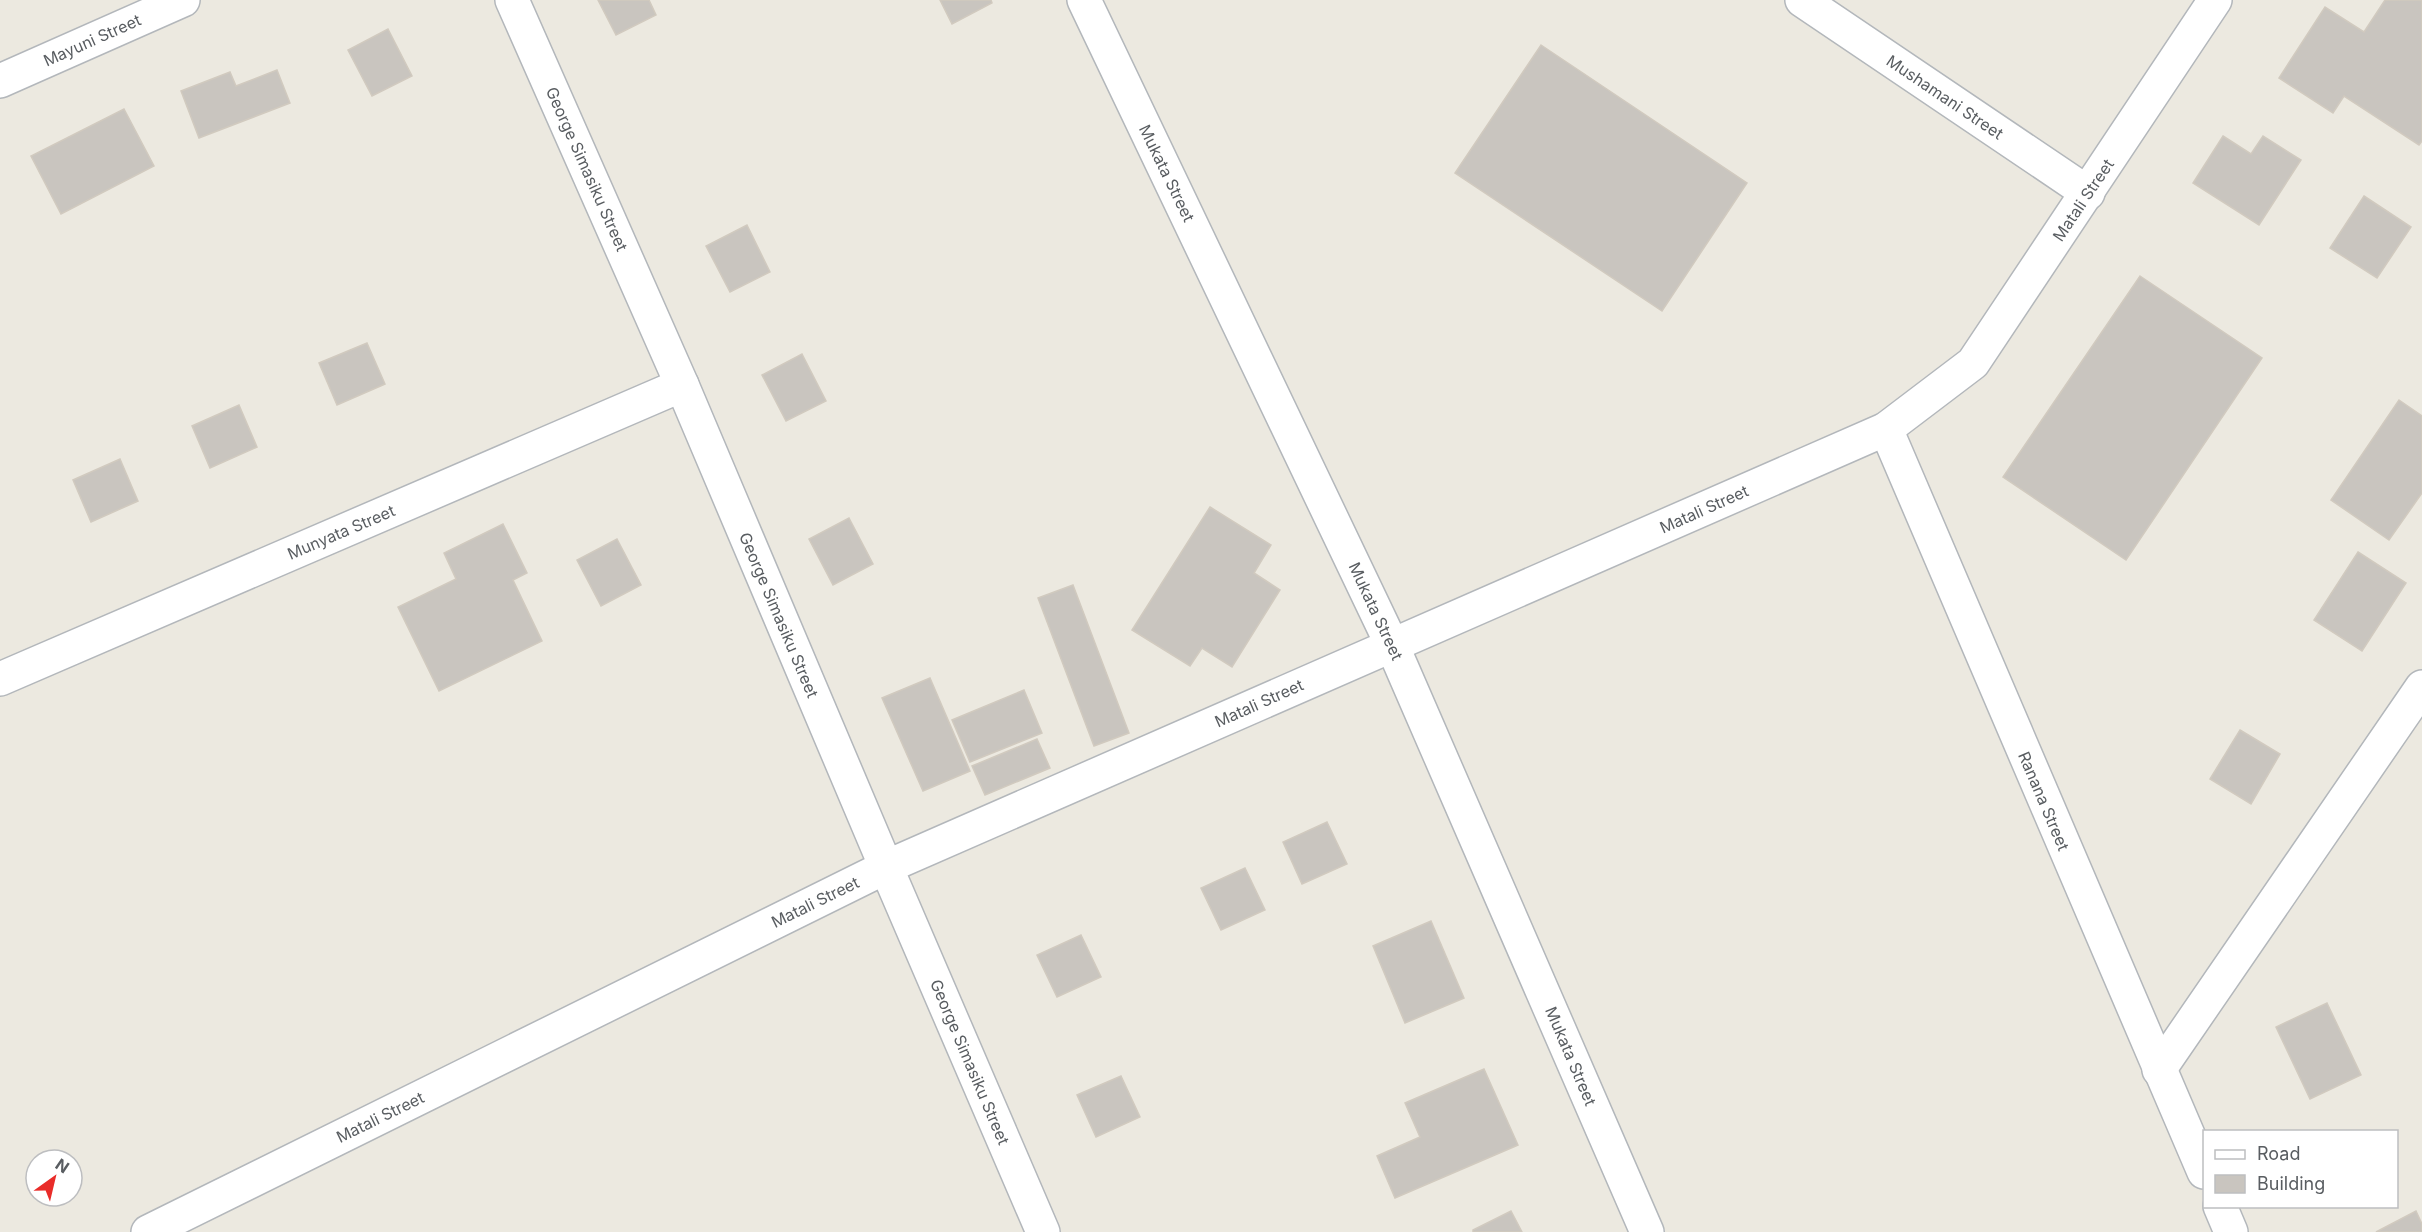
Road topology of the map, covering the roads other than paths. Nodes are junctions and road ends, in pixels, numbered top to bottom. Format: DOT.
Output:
graph roads {
  1 [pos="183,0"];
  2 [pos="512,0"];
  3 [pos="1084,0"];
  4 [pos="1802,0"];
  5 [pos="2215,0"];
  6 [pos="0,81"];
  7 [pos="2088,193"];
  8 [pos="682,385"];
  9 [pos="1886,429"];
  10 [pos="1392,645"];
  11 [pos="0,679"];
  12 [pos="2422,687"];
  13 [pos="886,867"];
  14 [pos="2159,1070"];
  15 [pos="2203,1168"];
  16 [pos="2221,1208"];
  17 [pos="148,1232"];
  18 [pos="1043,1232"];
  19 [pos="1647,1232"];
  20 [pos="2231,1232"];
  1 -- 6 [label="street, Mayuni Street"];
  2 -- 8 [label="street, George Simasiku Street"];
  3 -- 10 [label="street, Mukata Street"];
  4 -- 7 [label="street, Mushamani Street"];
  5 -- 7 [label="street, Matali Street"];
  7 -- 9 [label="street, Matali Street"];
  8 -- 11 [label="street, Munyata Street"];
  8 -- 13 [label="street, George Simasiku Street"];
  9 -- 10 [label="street, Matali Street"];
  9 -- 14 [label="street, Ranana Street"];
  10 -- 13 [label="street, Matali Street"];
  10 -- 19 [label="street, Mukata Street"];
  12 -- 14 [label="street"];
  13 -- 17 [label="street, Matali Street"];
  13 -- 18 [label="street, George Simasiku Street"];
  14 -- 15 [label="street, Ranana Street"];
  16 -- 20 [label="street"];
}
